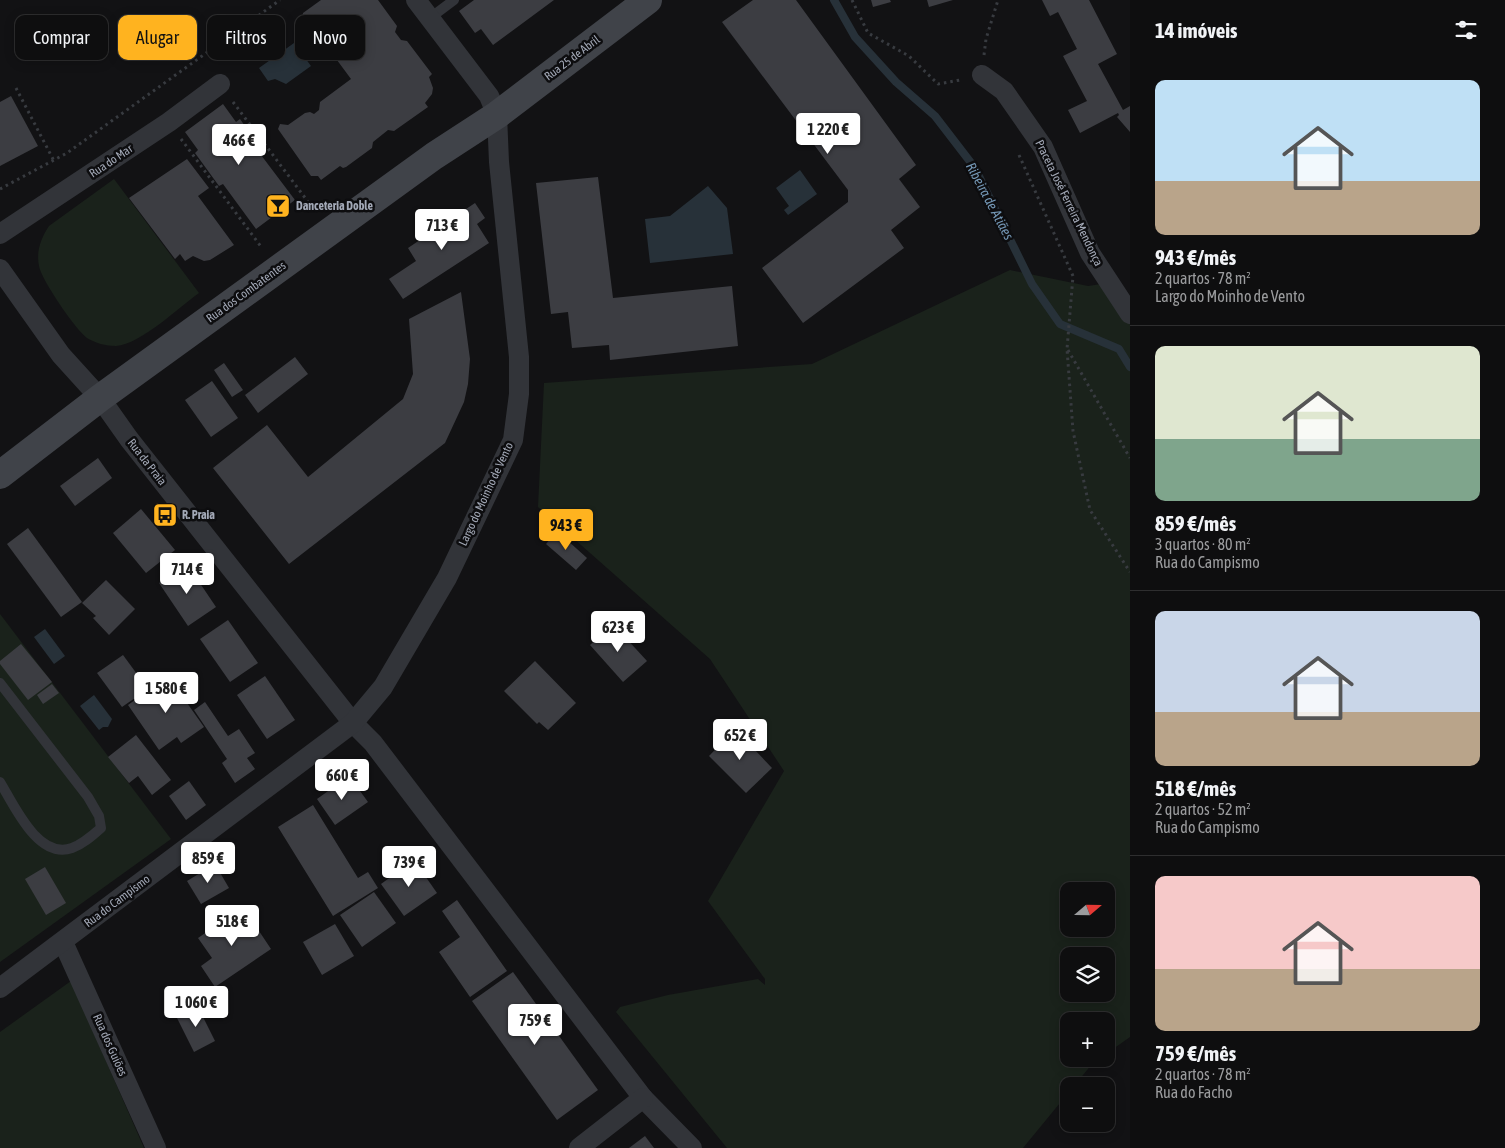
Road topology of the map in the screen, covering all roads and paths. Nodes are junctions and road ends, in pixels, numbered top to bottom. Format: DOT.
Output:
graph roads {
  1 [pos="280,0"];
  2 [pos="416,0"];
  3 [pos="454,0"];
  4 [pos="648,0"];
  5 [pos="852,0"];
  6 [pos="998,0"];
  7 [pos="430,18"];
  8 [pos="986,39"];
  9 [pos="982,76"];
  10 [pos="220,84"];
  11 [pos="16,88"];
  12 [pos="497,115"];
  13 [pos="169,122"];
  14 [pos="1015,146"];
  15 [pos="54,161"];
  16 [pos="0,189"];
  17 [pos="315,212"];
  18 [pos="0,234"];
  19 [pos="263,249"];
  20 [pos="0,269"];
  21 [pos="1130,314"];
  22 [pos="1067,349"];
  23 [pos="100,398"];
  24 [pos="1130,458"];
  25 [pos="0,475"];
  26 [pos="1130,572"];
  27 [pos="0,683"];
  28 [pos="353,723"];
  29 [pos="0,782"];
  30 [pos="63,942"];
  31 [pos="0,988"];
  32 [pos="643,1098"];
  33 [pos="156,1148"];
  34 [pos="579,1148"];
  35 [pos="692,1148"];
  1 -- 15 [label="path"];
  2 -- 7 [label="street"];
  3 -- 7 [label="lane"];
  4 -- 12 [label="main road, Rua 25 de Abril"];
  5 -- 9 [label="path"];
  6 -- 8 [label="path"];
  7 -- 12 [label="street"];
  9 -- 21 [label="street, Praceta José Ferreira Mendonça"];
  10 -- 13 [label="street, Rua do Mar"];
  10 -- 17 [label="path"];
  11 -- 15 [label="path"];
  12 -- 23 [label="main road, Rua dos Combatentes"];
  12 -- 28 [label="street, Largo do Moinho de Vento"];
  13 -- 18 [label="street, Rua do Mar"];
  13 -- 19 [label="path"];
  14 -- 22 [label="path"];
  15 -- 16 [label="path"];
  20 -- 23 [label="street, Rua da Praia"];
  22 -- 24 [label="path"];
  22 -- 26 [label="path"];
  23 -- 25 [label="main road, Rua dos Combatentes"];
  23 -- 28 [label="street, Rua da Praia"];
  27 -- 29 [label="lane"];
  28 -- 30 [label="street, Rua do Campismo"];
  28 -- 32 [label="street, Rua da Praia"];
  30 -- 31 [label="street, Rua do Campismo"];
  30 -- 33 [label="street, Rua dos Guiões"];
  32 -- 34 [label="street"];
  32 -- 35 [label="street, Rua da Praia"];
}
